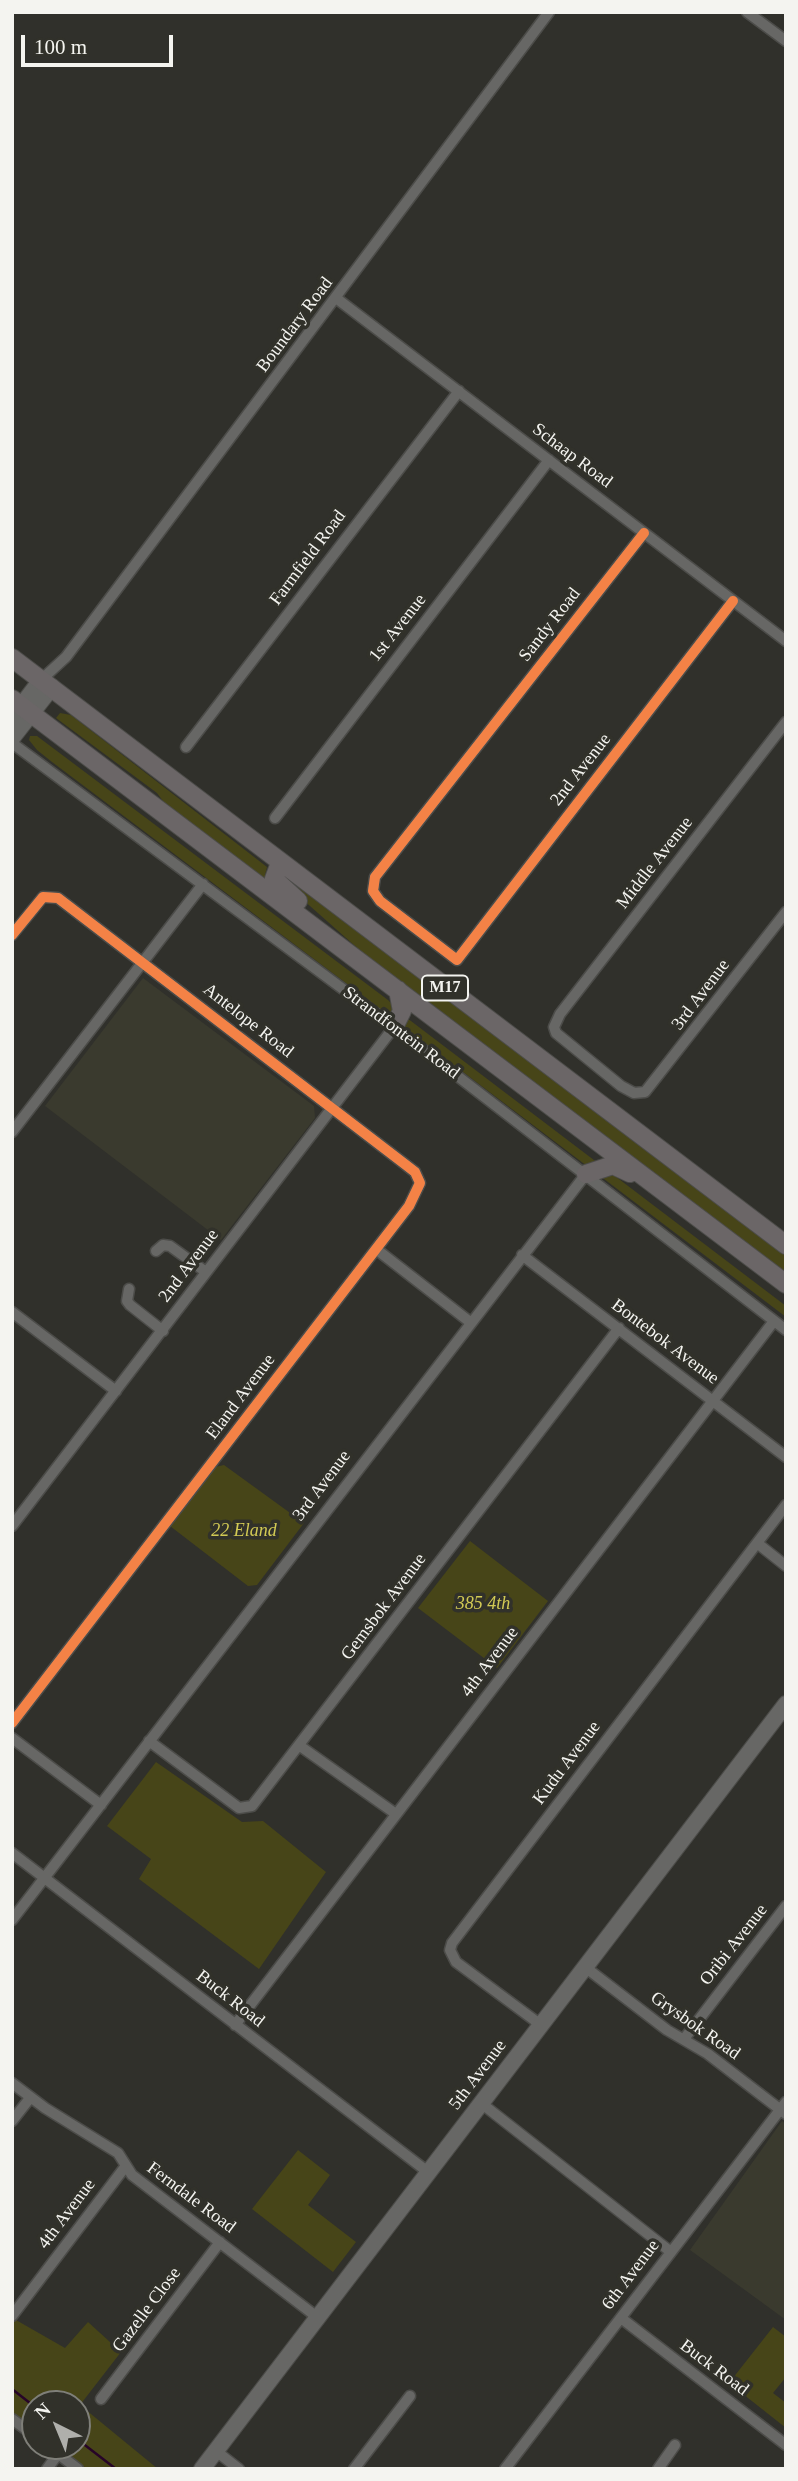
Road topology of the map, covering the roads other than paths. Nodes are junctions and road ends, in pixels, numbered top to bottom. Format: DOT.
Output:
graph roads {
  1 [pos="549,12"];
  2 [pos="747,12"];
  3 [pos="786,41"];
  4 [pos="336,298"];
  5 [pos="458,391"];
  6 [pos="549,460"];
  7 [pos="644,533"];
  8 [pos="733,601"];
  9 [pos="786,642"];
  10 [pos="12,658"];
  11 [pos="46,684"];
  12 [pos="19,709"];
  13 [pos="786,722"];
  14 [pos="12,741"];
  15 [pos="186,747"];
  16 [pos="275,818"];
  17 [pos="280,863"];
  18 [pos="203,884"];
  19 [pos="786,912"];
  20 [pos="12,935"];
  21 [pos="457,960"];
  22 [pos="142,961"];
  23 [pos="383,979"];
  24 [pos="398,990"];
  25 [pos="394,1027"];
  26 [pos="639,1094"];
  27 [pos="332,1107"];
  28 [pos="12,1132"];
  29 [pos="586,1174"];
  30 [pos="649,1181"];
  31 [pos="786,1245"];
  32 [pos="376,1250"];
  33 [pos="156,1251"];
  34 [pos="522,1255"];
  35 [pos="206,1272"];
  36 [pos="786,1284"];
  37 [pos="129,1289"];
  38 [pos="16,1315"];
  39 [pos="774,1321"];
  40 [pos="470,1322"];
  41 [pos="12,1328"];
  42 [pos="619,1328"];
  43 [pos="786,1330"];
  44 [pos="163,1331"];
  45 [pos="116,1391"];
  46 [pos="713,1400"];
  47 [pos="786,1457"];
  48 [pos="786,1505"];
  49 [pos="12,1527"];
  50 [pos="757,1543"];
  51 [pos="786,1566"];
  52 [pos="786,1704"];
  53 [pos="12,1723"];
  54 [pos="12,1738"];
  55 [pos="149,1741"];
  56 [pos="300,1746"];
  57 [pos="101,1805"];
  58 [pos="396,1814"];
  59 [pos="12,1853"];
  60 [pos="45,1878"];
  61 [pos="786,1906"];
  62 [pos="12,1920"];
  63 [pos="585,1967"];
  64 [pos="235,2025"];
  65 [pos="541,2025"];
  66 [pos="684,2039"];
  67 [pos="12,2083"];
  68 [pos="30,2098"];
  69 [pos="481,2103"];
  70 [pos="784,2108"];
  71 [pos="12,2121"];
  72 [pos="125,2167"];
  73 [pos="428,2172"];
  74 [pos="220,2242"];
  75 [pos="671,2252"];
  76 [pos="12,2316"];
  77 [pos="317,2318"];
  78 [pos="621,2318"];
  79 [pos="410,2396"];
  80 [pos="101,2399"];
  81 [pos="675,2445"];
  82 [pos="786,2445"];
  83 [pos="215,2451"];
  84 [pos="202,2469"];
  85 [pos="239,2469"];
  86 [pos="354,2469"];
  87 [pos="505,2469"];
  88 [pos="658,2469"];
  1 -- 4 [label="street, Boundary Road"];
  2 -- 3 [label="street"];
  4 -- 5 [label="street, Schaap Road"];
  4 -- 11 [label="street, Boundary Road"];
  5 -- 6 [label="street, Schaap Road"];
  5 -- 15 [label="street, Farmfield Road"];
  6 -- 7 [label="street, Schaap Road"];
  6 -- 16 [label="street, 1st Avenue"];
  7 -- 8 [label="street, Schaap Road"];
  7 -- 21 [label="street, Sandy Road"];
  8 -- 9 [label="street, Schaap Road"];
  8 -- 21 [label="street, 2nd Avenue"];
  10 -- 11 [label="main road, M17"];
  11 -- 12 [label="main road"];
  11 -- 17 [label="main road, M17"];
  12 -- 14 [label="main road"];
  12 -- 23 [label="main road, Strandfontein Road / M17"];
  13 -- 26 [label="street, Middle Avenue"];
  14 -- 18 [label="street, Strandfontein Road"];
  17 -- 23 [label="main road"];
  17 -- 31 [label="main road, M17"];
  18 -- 22 [label="street"];
  18 -- 25 [label="street, Strandfontein Road"];
  19 -- 26 [label="street, 3rd Avenue"];
  20 -- 22 [label="street, Antelope Road"];
  22 -- 27 [label="street, Antelope Road"];
  22 -- 28 [label="street"];
  23 -- 24 [label="main road, Strandfontein Road / M17"];
  24 -- 25 [label="main road"];
  24 -- 30 [label="main road, Strandfontein Road / M17"];
  25 -- 27 [label="street, 2nd Avenue"];
  25 -- 29 [label="street, Strandfontein Road"];
  27 -- 32 [label="street, Eland Avenue"];
  27 -- 35 [label="street, 2nd Avenue"];
  29 -- 30 [label="main road"];
  29 -- 34 [label="street, 3rd Avenue"];
  29 -- 39 [label="street, Strandfontein Road"];
  30 -- 36 [label="main road, Strandfontein Road / M17"];
  32 -- 40 [label="street"];
  32 -- 53 [label="street, Eland Avenue"];
  33 -- 35 [label="street"];
  34 -- 40 [label="street, 3rd Avenue"];
  34 -- 42 [label="street, Bontebok Avenue"];
  35 -- 44 [label="street, 2nd Avenue"];
  37 -- 44 [label="street"];
  38 -- 41 [label="street"];
  38 -- 45 [label="street"];
  39 -- 43 [label="street, Strandfontein Road"];
  39 -- 46 [label="street, 4th Avenue"];
  40 -- 55 [label="street, 3rd Avenue"];
  42 -- 46 [label="street, Bontebok Avenue"];
  42 -- 56 [label="street, Gemsbok Avenue"];
  44 -- 45 [label="street, 2nd Avenue"];
  45 -- 49 [label="street, 2nd Avenue"];
  46 -- 47 [label="street, Bontebok Avenue"];
  46 -- 58 [label="street, 4th Avenue"];
  48 -- 50 [label="street, Kudu Avenue"];
  50 -- 51 [label="street"];
  50 -- 65 [label="street, Kudu Avenue"];
  52 -- 63 [label="main road, 5th Avenue"];
  54 -- 57 [label="street"];
  55 -- 56 [label="street, Gemsbok Avenue"];
  55 -- 57 [label="street, 3rd Avenue"];
  56 -- 58 [label="street"];
  57 -- 60 [label="street, 3rd Avenue"];
  58 -- 64 [label="street, 4th Avenue"];
  59 -- 60 [label="street, Buck Road"];
  60 -- 62 [label="street, 3rd Avenue"];
  60 -- 64 [label="street, Buck Road"];
  61 -- 66 [label="street, Oribi Avenue"];
  63 -- 65 [label="main road, 5th Avenue"];
  63 -- 66 [label="street, Grysbok Road"];
  64 -- 73 [label="street, Buck Road"];
  65 -- 69 [label="main road, 5th Avenue"];
  66 -- 70 [label="street, Grysbok Road"];
  67 -- 68 [label="street, Ferndale Road"];
  68 -- 71 [label="street"];
  68 -- 72 [label="street, Ferndale Road"];
  69 -- 73 [label="main road, 5th Avenue"];
  69 -- 75 [label="street"];
  70 -- 75 [label="street, 6th Avenue"];
  72 -- 74 [label="street, Ferndale Road"];
  72 -- 76 [label="street, 4th Avenue"];
  73 -- 77 [label="main road, 5th Avenue"];
  74 -- 77 [label="street, Ferndale Road"];
  74 -- 80 [label="street, Gazelle Close"];
  75 -- 78 [label="street, 6th Avenue"];
  77 -- 83 [label="main road, 5th Avenue"];
  78 -- 82 [label="street, Buck Road"];
  78 -- 87 [label="street, 6th Avenue"];
  79 -- 86 [label="street"];
  81 -- 88 [label="street"];
  83 -- 84 [label="main road, 5th Avenue"];
  83 -- 85 [label="street"];
}
